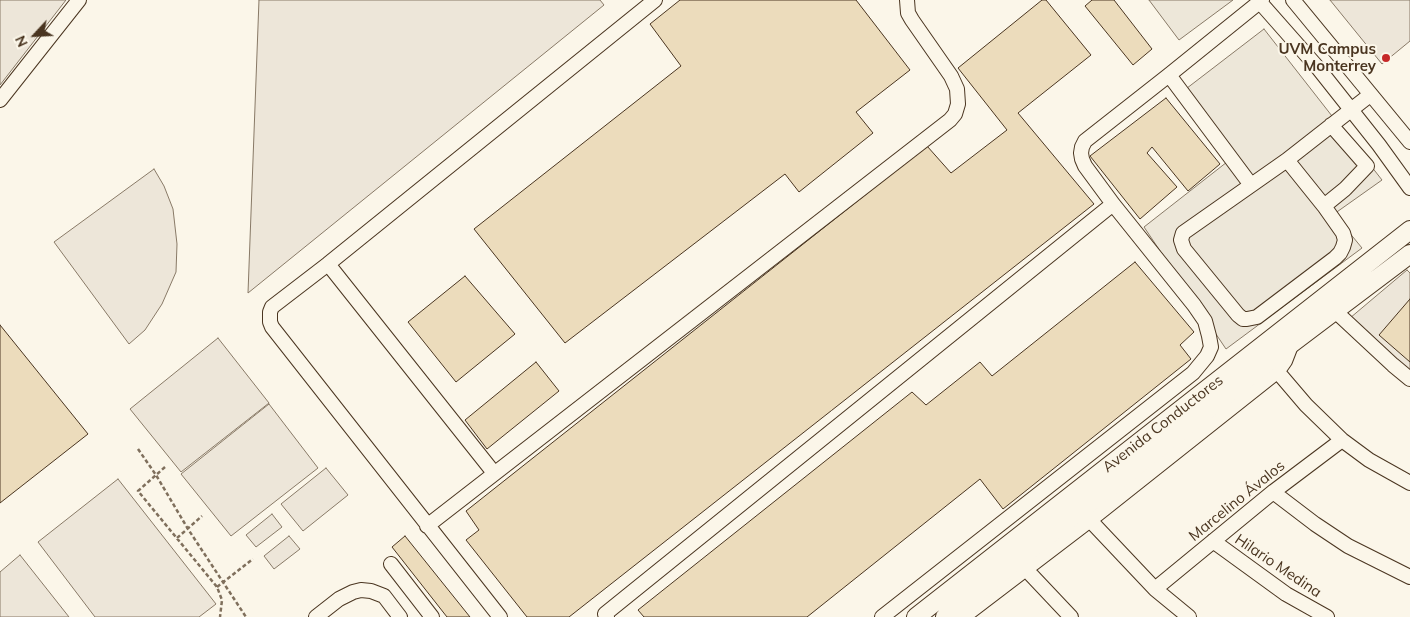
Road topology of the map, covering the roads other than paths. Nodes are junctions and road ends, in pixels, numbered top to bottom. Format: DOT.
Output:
graph roads {
  1 [pos="79,0"];
  2 [pos="655,0"];
  3 [pos="906,0"];
  4 [pos="1293,0"];
  5 [pos="1260,1"];
  6 [pos="1169,75"];
  7 [pos="1370,94"];
  8 [pos="0,100"];
  9 [pos="1351,110"];
  10 [pos="1331,125"];
  11 [pos="1410,142"];
  12 [pos="1287,160"];
  13 [pos="1409,182"];
  14 [pos="1251,184"];
  15 [pos="1113,204"];
  16 [pos="1324,206"];
  17 [pos="1410,230"];
  18 [pos="1410,254"];
  19 [pos="328,264"];
  20 [pos="1335,311"];
  21 [pos="1274,367"];
  22 [pos="1410,378"];
  23 [pos="1342,440"];
  24 [pos="494,473"];
  25 [pos="1410,482"];
  26 [pos="1273,492"];
  27 [pos="1085,516"];
  28 [pos="427,526"];
  29 [pos="1213,541"];
  30 [pos="391,564"];
  31 [pos="1022,565"];
  32 [pos="1410,577"];
  33 [pos="1155,589"];
  34 [pos="604,616"];
  35 [pos="953,616"];
  36 [pos="316,617"];
  37 [pos="400,617"];
  38 [pos="432,617"];
  39 [pos="500,617"];
  40 [pos="882,617"];
  41 [pos="916,617"];
  42 [pos="1071,617"];
  43 [pos="1189,617"];
  44 [pos="1327,617"];
  1 -- 8 [label="street"];
  2 -- 19 [label="street"];
  3 -- 24 [label="street"];
  4 -- 7 [label="street"];
  5 -- 6 [label="street"];
  5 -- 9 [label="street"];
  6 -- 14 [label="street"];
  6 -- 15 [label="street"];
  7 -- 9 [label="street"];
  7 -- 11 [label="street"];
  9 -- 10 [label="street"];
  9 -- 13 [label="street"];
  10 -- 12 [label="street"];
  10 -- 16 [label="street"];
  12 -- 14 [label="street"];
  12 -- 16 [label="street"];
  14 -- 16 [label="street"];
  15 -- 34 [label="street"];
  15 -- 40 [label="street"];
  17 -- 41 [label="main road, Avenida Conductores"];
  18 -- 20 [label="main road, Avenida Conductores"];
  19 -- 24 [label="street"];
  19 -- 28 [label="street"];
  20 -- 21 [label="main road, Avenida Conductores"];
  20 -- 22 [label="street"];
  21 -- 23 [label="street"];
  21 -- 27 [label="main road, Avenida Conductores"];
  23 -- 25 [label="street"];
  23 -- 26 [label="street, Marcelino Ávalos"];
  24 -- 28 [label="street"];
  26 -- 29 [label="street, Marcelino Ávalos"];
  26 -- 32 [label="street"];
  27 -- 31 [label="main road, Avenida Conductores"];
  27 -- 33 [label="street"];
  28 -- 39 [label="street"];
  29 -- 33 [label="street, Marcelino Ávalos"];
  29 -- 44 [label="street, Hilario Medina"];
  30 -- 38 [label="street"];
  31 -- 35 [label="main road, Avenida Conductores"];
  31 -- 42 [label="street"];
  33 -- 43 [label="street"];
  36 -- 37 [label="street"];
}
